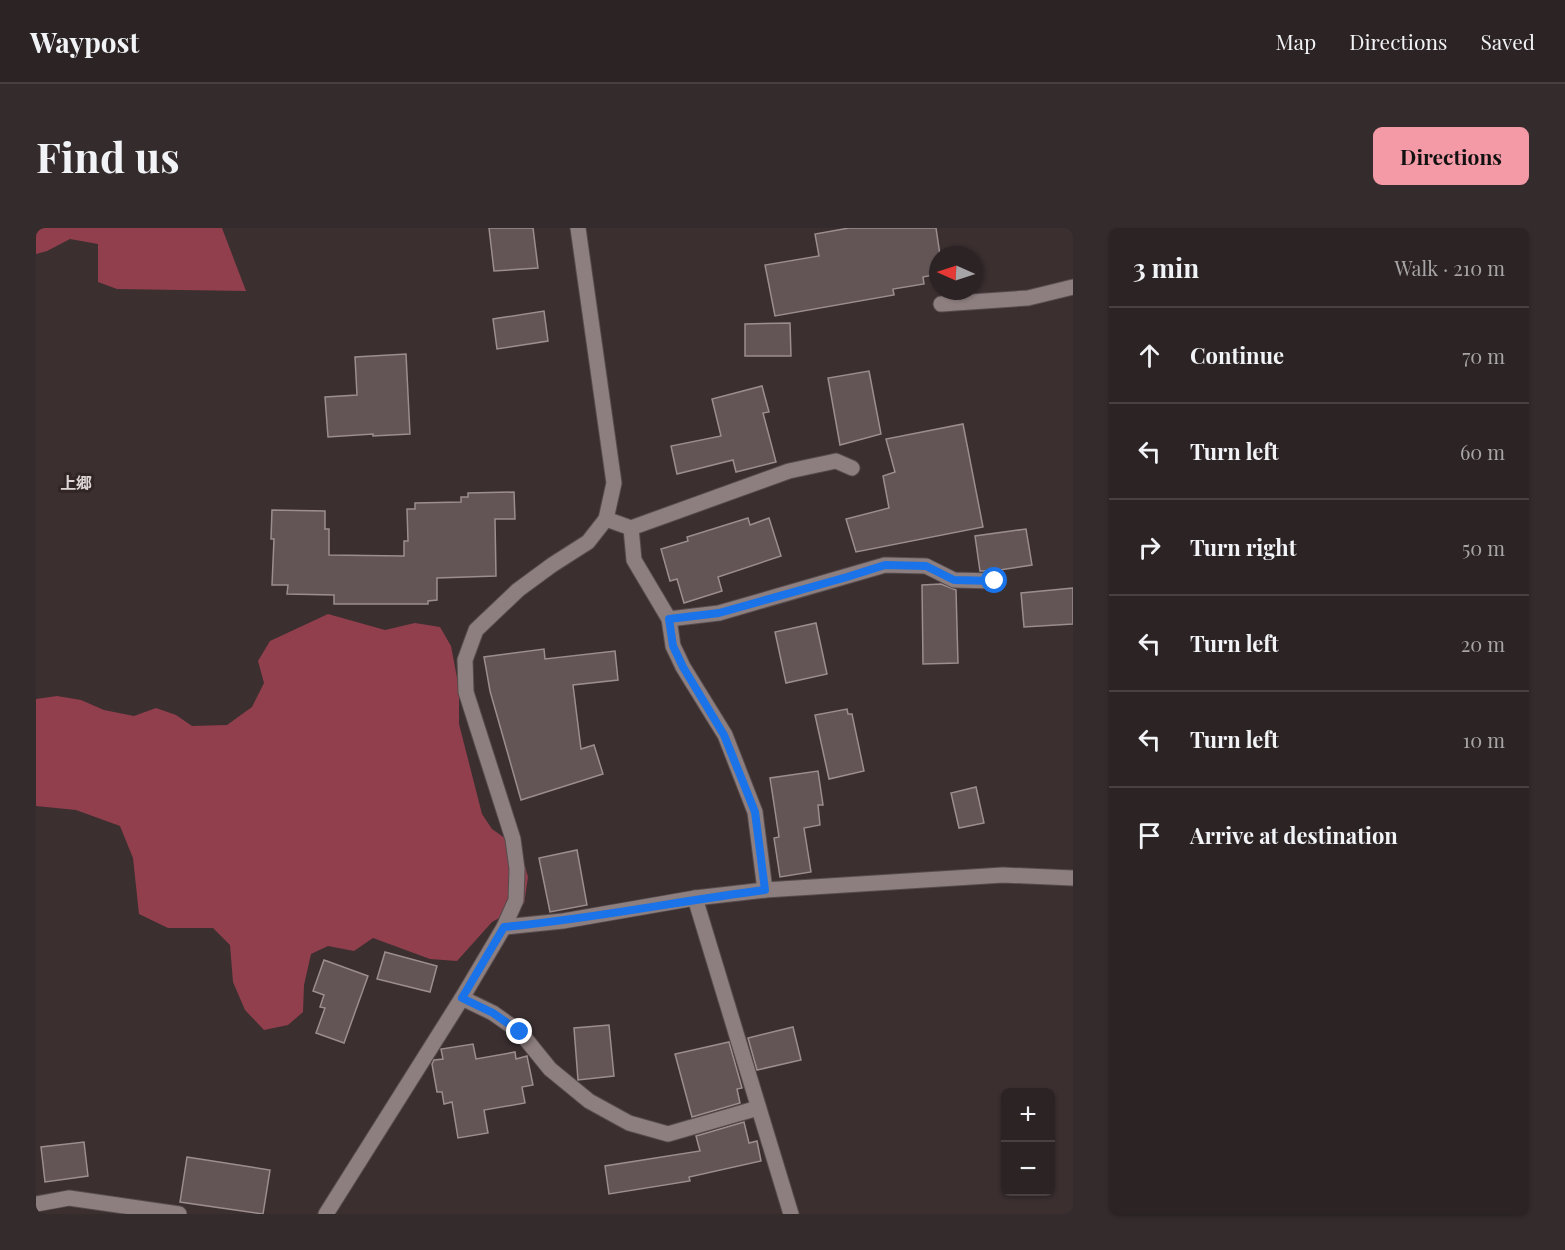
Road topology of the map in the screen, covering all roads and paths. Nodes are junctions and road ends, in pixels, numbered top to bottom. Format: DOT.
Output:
graph roads {
  1 [pos="578,228"];
  2 [pos="1073,287"];
  3 [pos="940,304"];
  4 [pos="852,468"];
  5 [pos="606,519"];
  6 [pos="631,528"];
  7 [pos="995,581"];
  8 [pos="669,619"];
  9 [pos="1073,878"];
  10 [pos="765,890"];
  11 [pos="695,898"];
  12 [pos="504,927"];
  13 [pos="462,998"];
  14 [pos="758,1108"];
  15 [pos="36,1204"];
  16 [pos="179,1214"];
  17 [pos="326,1214"];
  18 [pos="791,1214"];
  1 -- 5 [label="street"];
  2 -- 3 [label="street"];
  4 -- 6 [label="street"];
  5 -- 6 [label="street"];
  5 -- 12 [label="street"];
  6 -- 8 [label="street"];
  7 -- 8 [label="street"];
  8 -- 10 [label="street"];
  9 -- 10 [label="street"];
  10 -- 11 [label="street"];
  11 -- 12 [label="street"];
  11 -- 14 [label="street"];
  12 -- 13 [label="street"];
  13 -- 14 [label="street"];
  13 -- 17 [label="street"];
  14 -- 18 [label="street"];
  15 -- 16 [label="street"];
}
